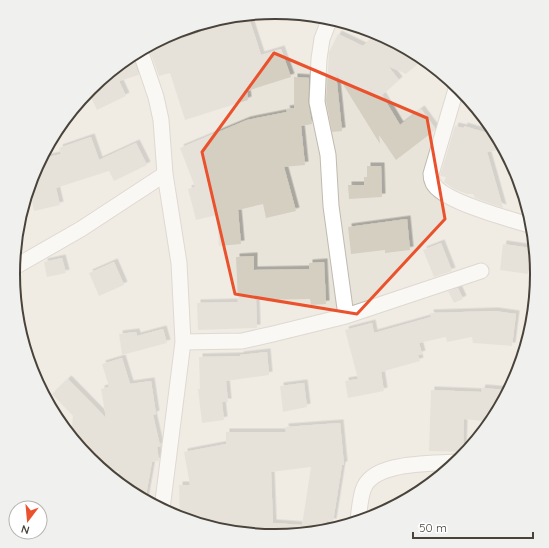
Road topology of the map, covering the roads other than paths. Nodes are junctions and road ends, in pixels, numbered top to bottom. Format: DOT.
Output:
graph roads {
  1 [pos="327,25"];
  2 [pos="142,56"];
  3 [pos="455,94"];
  4 [pos="165,174"];
  5 [pos="525,224"];
  6 [pos="20,264"];
  7 [pos="481,271"];
  8 [pos="346,316"];
  9 [pos="183,342"];
  10 [pos="446,463"];
  11 [pos="163,503"];
  12 [pos="359,514"];
  1 -- 8 [label="street"];
  2 -- 4 [label="street"];
  3 -- 5 [label="street"];
  4 -- 6 [label="street"];
  4 -- 9 [label="street"];
  7 -- 8 [label="street"];
  8 -- 9 [label="street"];
  9 -- 11 [label="street"];
  10 -- 12 [label="street"];
}
